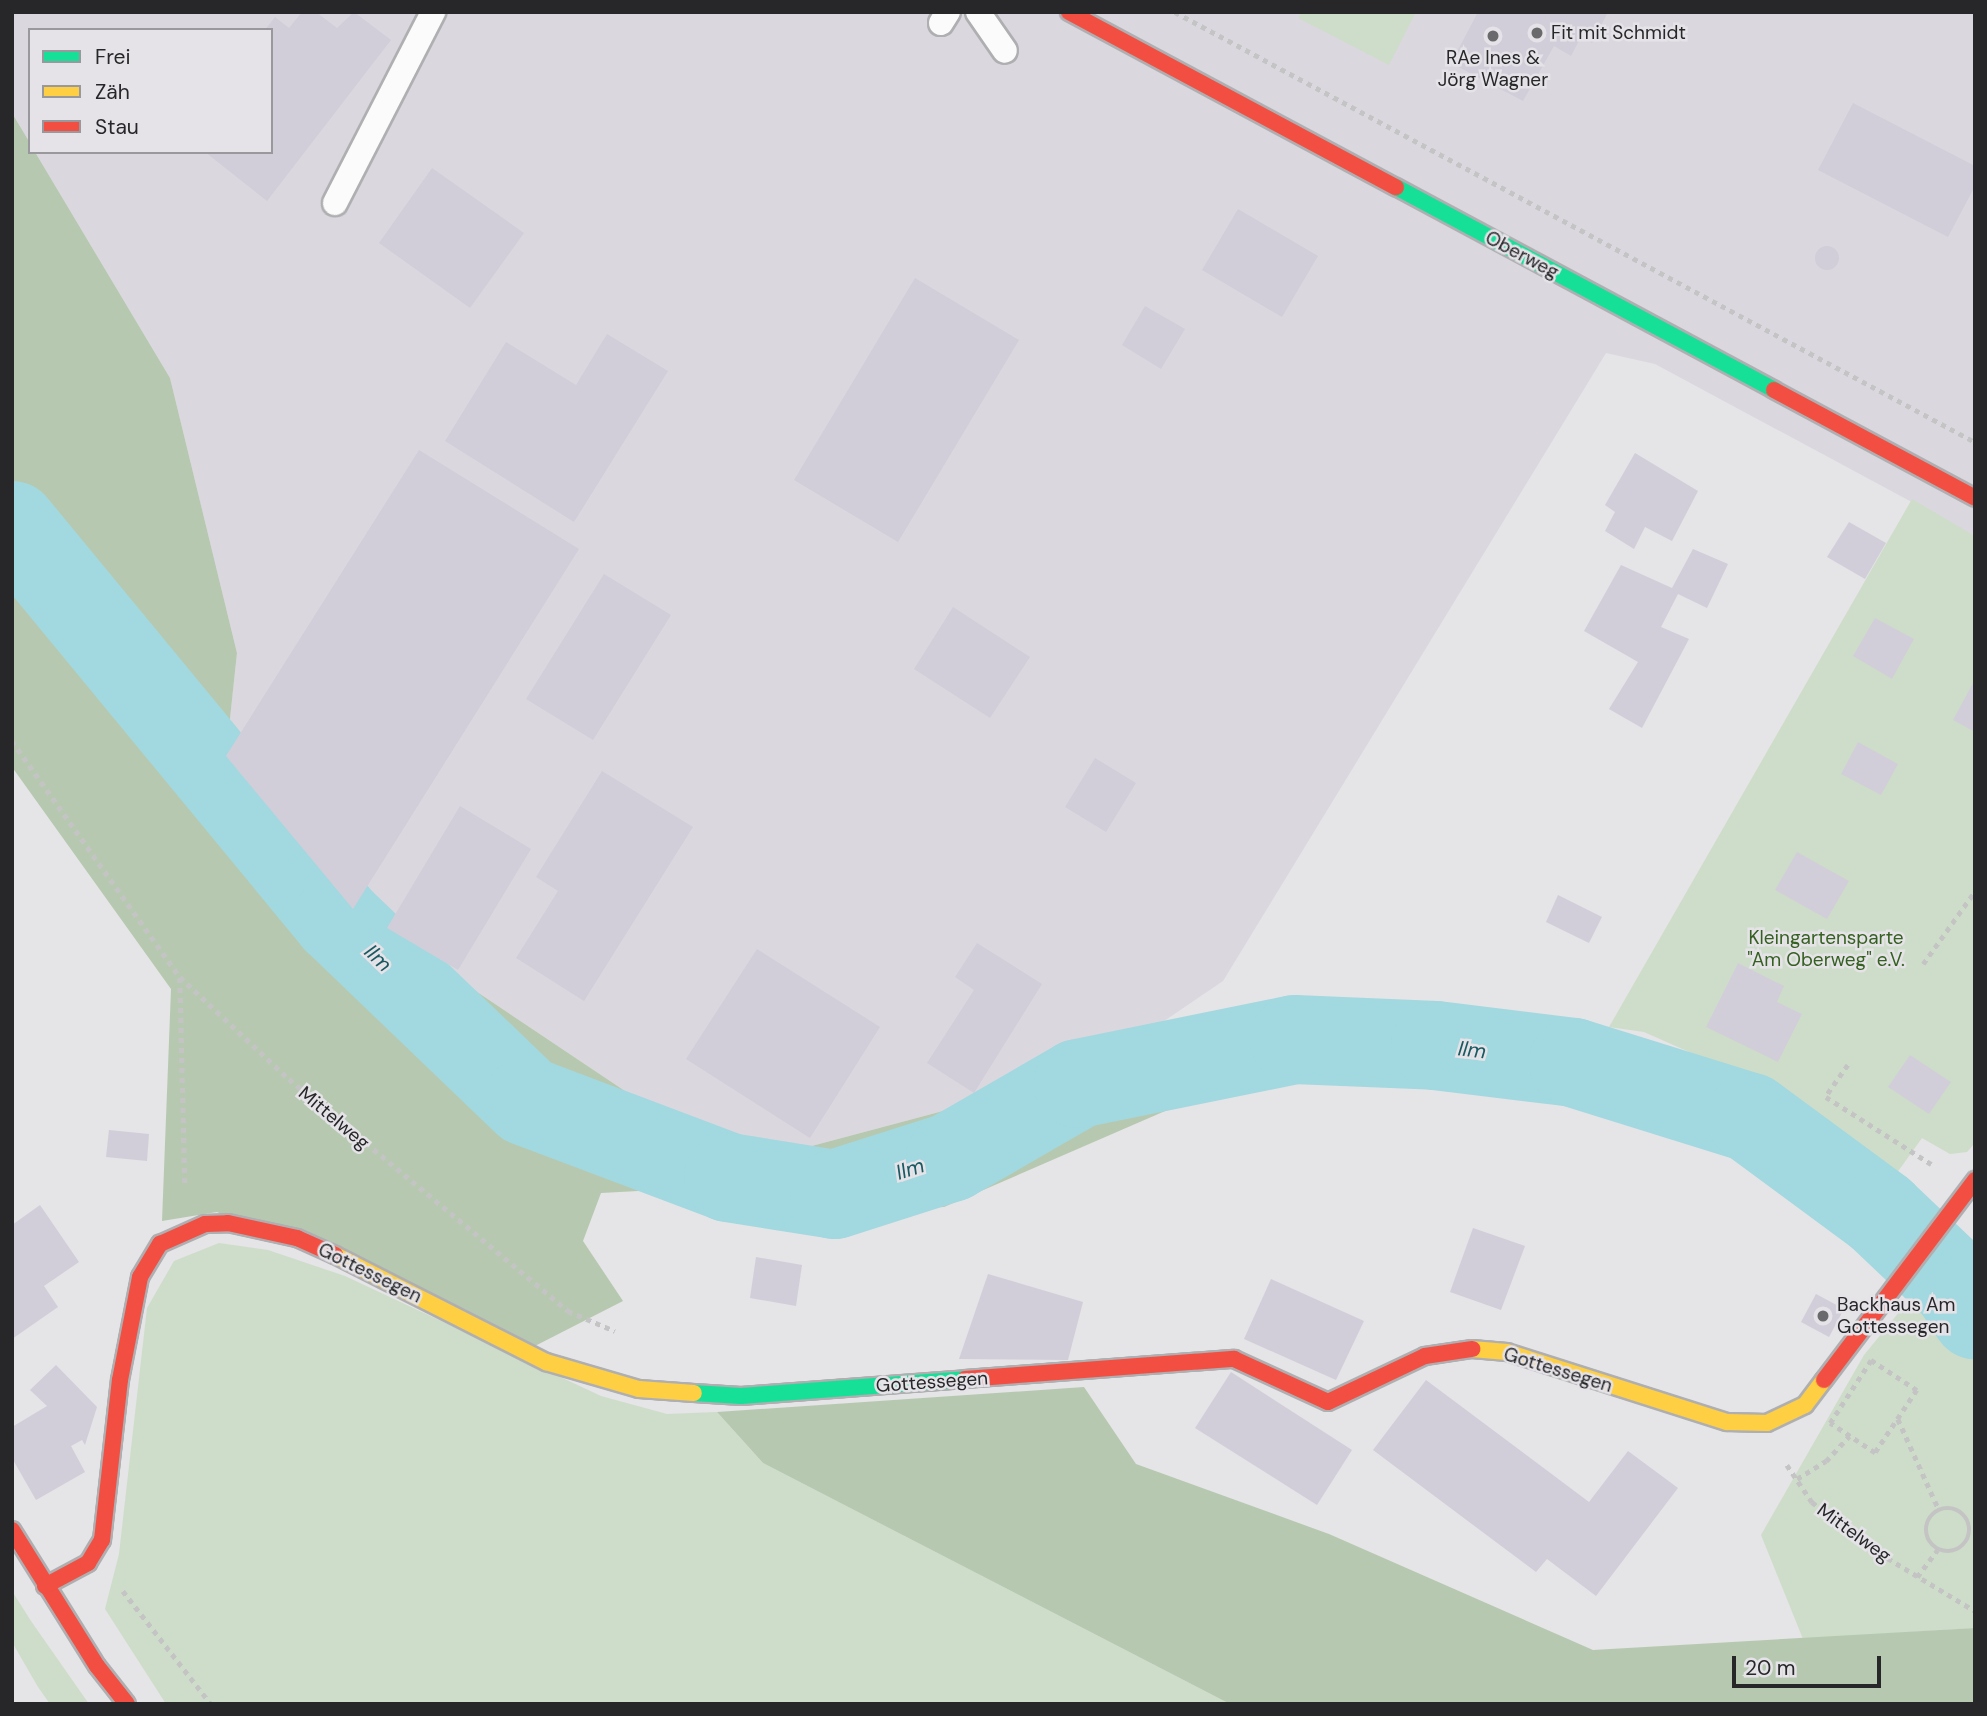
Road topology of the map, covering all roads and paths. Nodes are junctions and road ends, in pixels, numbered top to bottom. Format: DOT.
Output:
graph roads {
  1 [pos="433,12"];
  2 [pos="978,12"];
  3 [pos="1069,12"];
  4 [pos="1175,12"];
  5 [pos="1005,51"];
  6 [pos="335,203"];
  7 [pos="1975,442"];
  8 [pos="1975,498"];
  9 [pos="12,741"];
  10 [pos="1975,891"];
  11 [pos="1923,964"];
  12 [pos="180,977"];
  13 [pos="1848,1065"];
  14 [pos="1972,1184"];
  15 [pos="185,1190"];
  16 [pos="627,1336"];
  17 [pos="1898,1419"];
  18 [pos="1767,1423"];
  19 [pos="1849,1436"];
  20 [pos="1797,1479"];
  21 [pos="1939,1510"];
  22 [pos="12,1530"];
  23 [pos="1938,1549"];
  24 [pos="88,1563"];
  25 [pos="1917,1577"];
  26 [pos="45,1586"];
  27 [pos="1975,1611"];
  28 [pos="127,1704"];
  29 [pos="211,1704"];
  1 -- 6 [label="lane"];
  2 -- 5 [label="lane"];
  3 -- 8 [label="street, Oberweg"];
  4 -- 7 [label="path"];
  9 -- 12 [label="path, Mittelweg"];
  10 -- 11 [label="path"];
  12 -- 15 [label="path"];
  12 -- 16 [label="path, Mittelweg"];
  13 -- 14 [label="path"];
  14 -- 18 [label="street, Gottessegen"];
  17 -- 19 [label="path"];
  17 -- 19 [label="path"];
  17 -- 21 [label="path"];
  18 -- 20 [label="path, Mittelweg"];
  18 -- 24 [label="street, Gottessegen"];
  19 -- 20 [label="path"];
  20 -- 25 [label="path, Mittelweg"];
  21 -- 23 [label="path"];
  21 -- 23 [label="path"];
  22 -- 26 [label="street"];
  23 -- 25 [label="path"];
  24 -- 26 [label="street"];
  24 -- 29 [label="path"];
  25 -- 27 [label="path, Mittelweg"];
  26 -- 28 [label="street"];
}
